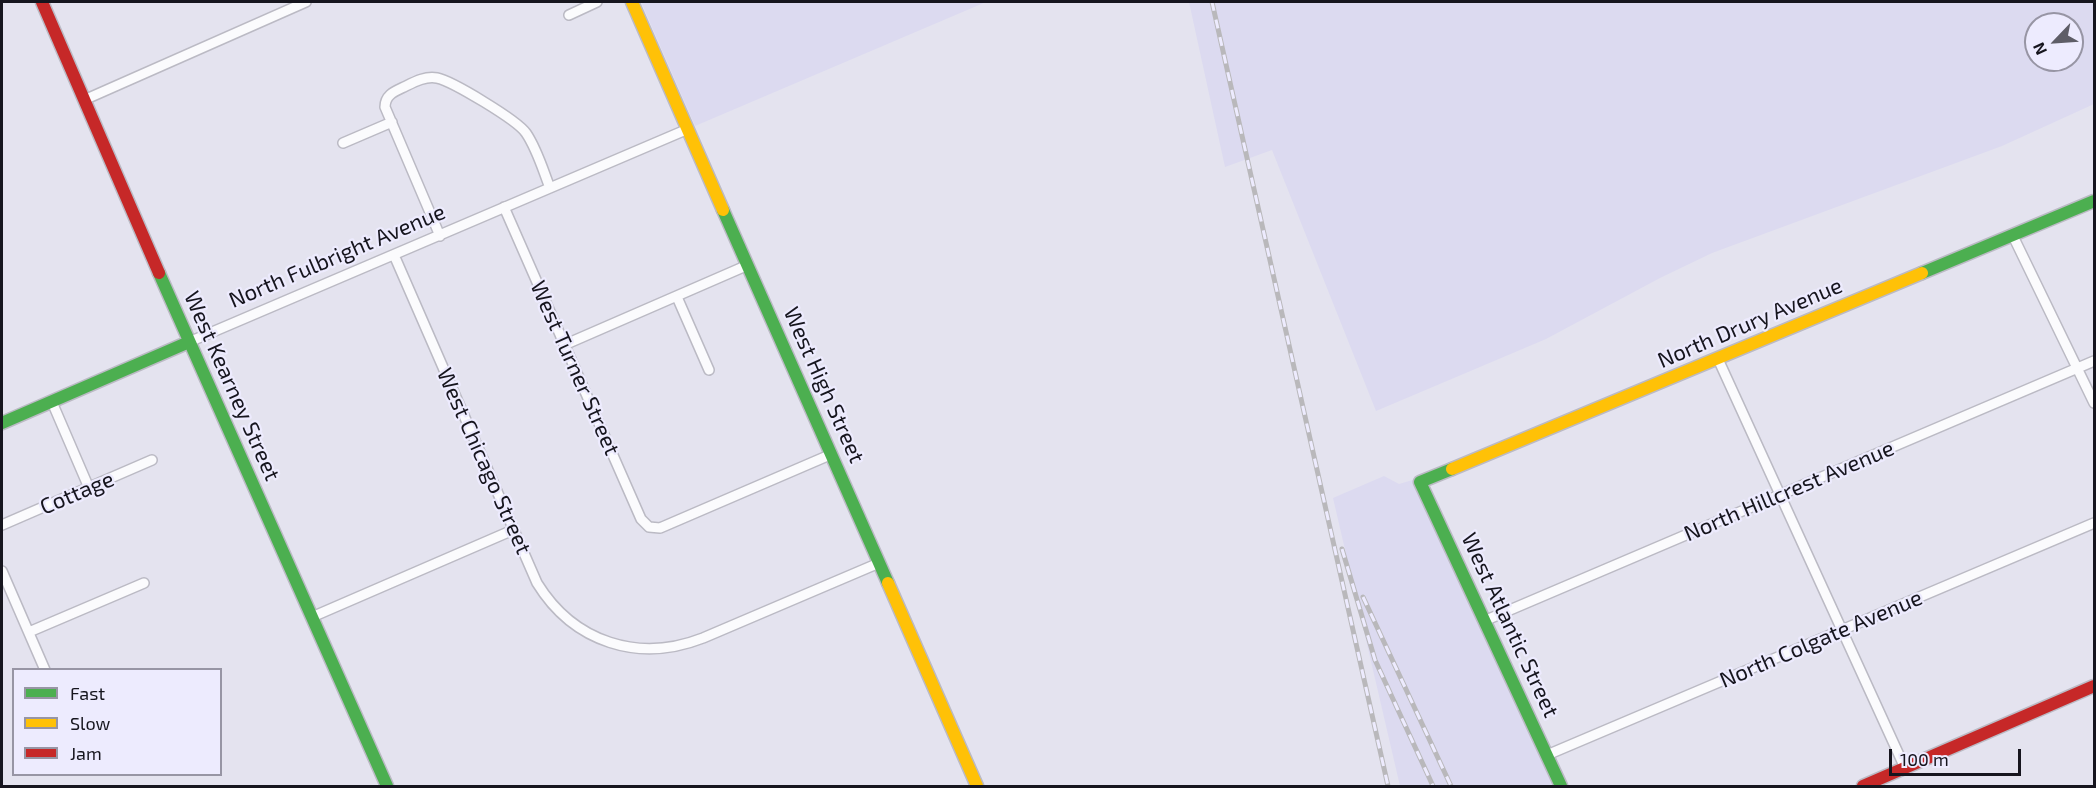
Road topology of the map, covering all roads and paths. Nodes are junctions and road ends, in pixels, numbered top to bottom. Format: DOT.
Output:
graph roads {
  1 [pos="42,2"];
  2 [pos="306,2"];
  3 [pos="597,2"];
  4 [pos="632,2"];
  5 [pos="569,15"];
  6 [pos="84,100"];
  7 [pos="392,122"];
  8 [pos="688,129"];
  9 [pos="343,143"];
  10 [pos="550,188"];
  11 [pos="2094,201"];
  12 [pos="504,207"];
  13 [pos="440,236"];
  14 [pos="2013,236"];
  15 [pos="394,255"];
  16 [pos="748,265"];
  17 [pos="677,297"];
  18 [pos="189,342"];
  19 [pos="564,345"];
  20 [pos="1718,359"];
  21 [pos="2094,362"];
  22 [pos="2079,368"];
  23 [pos="709,370"];
  24 [pos="52,402"];
  25 [pos="2094,403"];
  26 [pos="2,423"];
  27 [pos="832,454"];
  28 [pos="152,460"];
  29 [pos="1420,482"];
  30 [pos="89,488"];
  31 [pos="1781,495"];
  32 [pos="2094,523"];
  33 [pos="2,525"];
  34 [pos="513,530"];
  35 [pos="879,563"];
  36 [pos="2,571"];
  37 [pos="144,583"];
  38 [pos="312,616"];
  39 [pos="1484,621"];
  40 [pos="1843,630"];
  41 [pos="29,632"];
  42 [pos="45,668"];
  43 [pos="2094,686"];
  44 [pos="1547,755"];
  45 [pos="1905,768"];
  46 [pos="387,786"];
  47 [pos="977,786"];
  48 [pos="1561,786"];
  49 [pos="1863,786"];
  1 -- 6 [label="street, West Kearney Street"];
  2 -- 6 [label="street"];
  3 -- 5 [label="street"];
  4 -- 8 [label="street, West High Street"];
  6 -- 18 [label="street, West Kearney Street"];
  7 -- 9 [label="street"];
  7 -- 10 [label="street"];
  7 -- 13 [label="street"];
  8 -- 10 [label="street, North Fulbright Avenue"];
  8 -- 16 [label="street, West High Street"];
  10 -- 12 [label="street, North Fulbright Avenue"];
  11 -- 14 [label="street, North Drury Avenue"];
  12 -- 13 [label="street, North Fulbright Avenue"];
  12 -- 19 [label="street, West Turner Street"];
  13 -- 15 [label="street, North Fulbright Avenue"];
  14 -- 20 [label="street, North Drury Avenue"];
  14 -- 22 [label="street"];
  15 -- 18 [label="street, North Fulbright Avenue"];
  15 -- 34 [label="street, West Chicago Street"];
  16 -- 17 [label="street"];
  16 -- 27 [label="street, West High Street"];
  17 -- 19 [label="street"];
  17 -- 23 [label="street"];
  18 -- 24 [label="street, North Fulbright Avenue"];
  18 -- 38 [label="street, West Kearney Street"];
  19 -- 27 [label="street, West Turner Street"];
  20 -- 29 [label="street, North Drury Avenue"];
  20 -- 31 [label="street"];
  21 -- 22 [label="street, North Hillcrest Avenue"];
  22 -- 25 [label="street"];
  22 -- 31 [label="street, North Hillcrest Avenue"];
  24 -- 26 [label="street, North Fulbright Avenue"];
  24 -- 30 [label="street"];
  27 -- 35 [label="street, West High Street"];
  28 -- 30 [label="street, Cottage"];
  29 -- 39 [label="street, West Atlantic Street"];
  30 -- 33 [label="street, Cottage"];
  31 -- 39 [label="street, North Hillcrest Avenue"];
  31 -- 40 [label="street"];
  32 -- 40 [label="street, North Colgate Avenue"];
  34 -- 35 [label="street, West Chicago Street"];
  34 -- 38 [label="street"];
  35 -- 47 [label="street, West High Street"];
  36 -- 41 [label="street"];
  37 -- 41 [label="street"];
  38 -- 46 [label="street, West Kearney Street"];
  39 -- 44 [label="street, West Atlantic Street"];
  40 -- 44 [label="street, North Colgate Avenue"];
  40 -- 45 [label="street"];
  41 -- 42 [label="street"];
  43 -- 45 [label="street"];
  44 -- 48 [label="street, West Atlantic Street"];
  45 -- 49 [label="street"];
}
